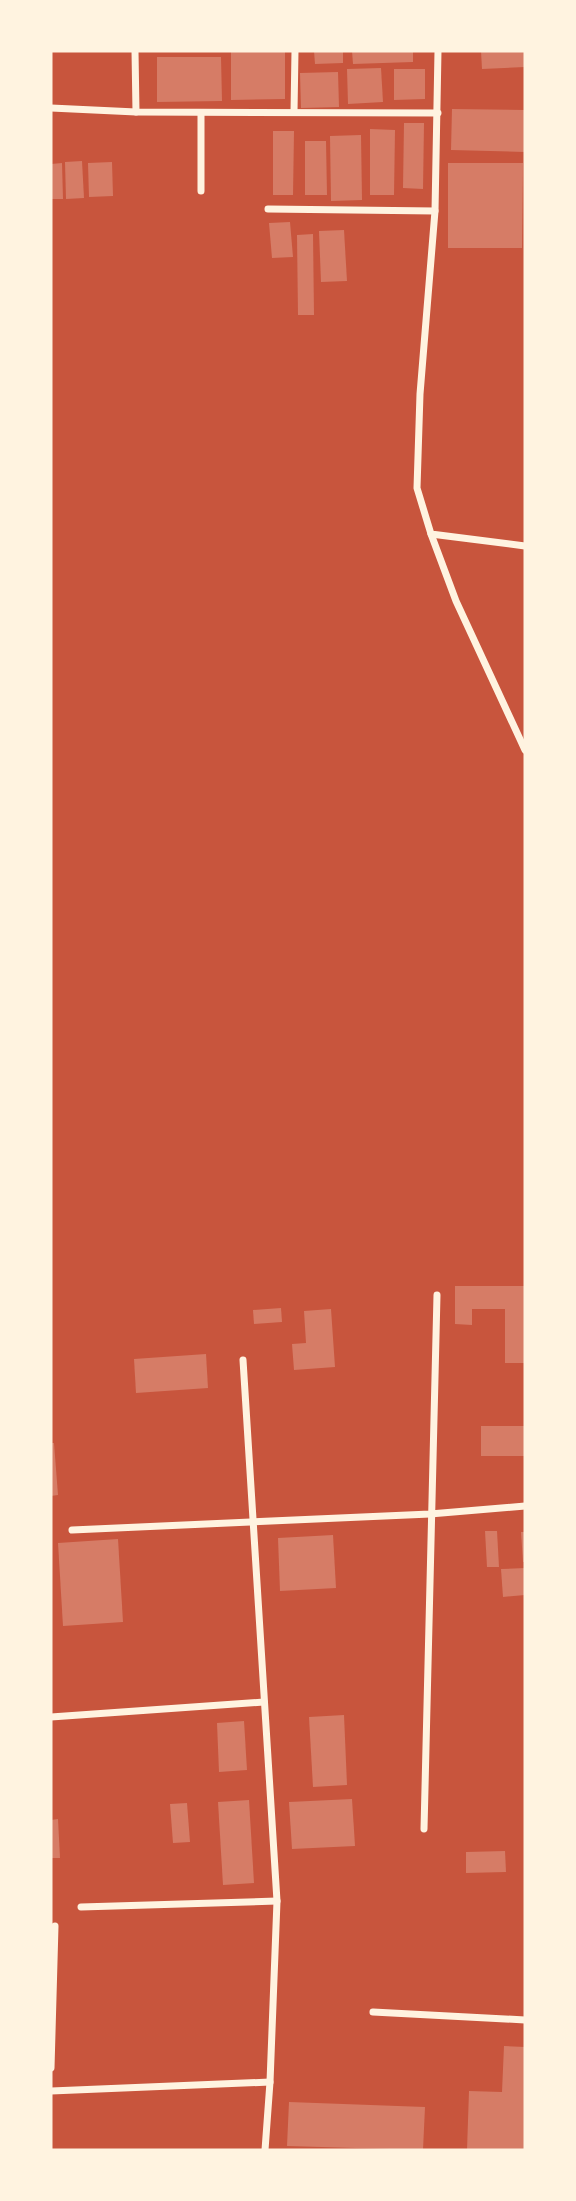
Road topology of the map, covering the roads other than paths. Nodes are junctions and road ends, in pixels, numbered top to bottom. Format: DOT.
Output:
graph roads {
  1 [pos="135,51"];
  2 [pos="295,51"];
  3 [pos="438,51"];
  4 [pos="51,108"];
  5 [pos="295,112"];
  6 [pos="136,113"];
  7 [pos="201,113"];
  8 [pos="438,113"];
  9 [pos="201,191"];
  10 [pos="268,209"];
  11 [pos="435,211"];
  12 [pos="430,534"];
  13 [pos="525,546"];
  14 [pos="525,750"];
  15 [pos="438,1295"];
  16 [pos="243,1360"];
  17 [pos="525,1506"];
  18 [pos="430,1514"];
  19 [pos="255,1521"];
  20 [pos="72,1530"];
  21 [pos="264,1702"];
  22 [pos="51,1717"];
  23 [pos="424,1829"];
  24 [pos="277,1901"];
  25 [pos="81,1907"];
  26 [pos="55,1926"];
  27 [pos="373,2012"];
  28 [pos="525,2020"];
  29 [pos="52,2041"];
  30 [pos="51,2068"];
  31 [pos="270,2082"];
  32 [pos="51,2091"];
  33 [pos="265,2150"];
  1 -- 6 [label="street"];
  2 -- 5 [label="street"];
  3 -- 8 [label="street"];
  4 -- 6 [label="street"];
  5 -- 7 [label="street"];
  5 -- 8 [label="street"];
  6 -- 7 [label="street"];
  7 -- 9 [label="street"];
  8 -- 11 [label="street"];
  10 -- 11 [label="street"];
  11 -- 12 [label="street"];
  12 -- 13 [label="street"];
  12 -- 14 [label="street"];
  15 -- 18 [label="street"];
  16 -- 19 [label="street"];
  17 -- 18 [label="street"];
  18 -- 19 [label="street"];
  18 -- 23 [label="street"];
  19 -- 20 [label="street"];
  19 -- 21 [label="street"];
  21 -- 22 [label="street"];
  21 -- 24 [label="street"];
  24 -- 25 [label="street"];
  24 -- 31 [label="street"];
  26 -- 29 [label="street"];
  27 -- 28 [label="street"];
  29 -- 30 [label="street"];
  31 -- 32 [label="street"];
  31 -- 33 [label="street"];
}
